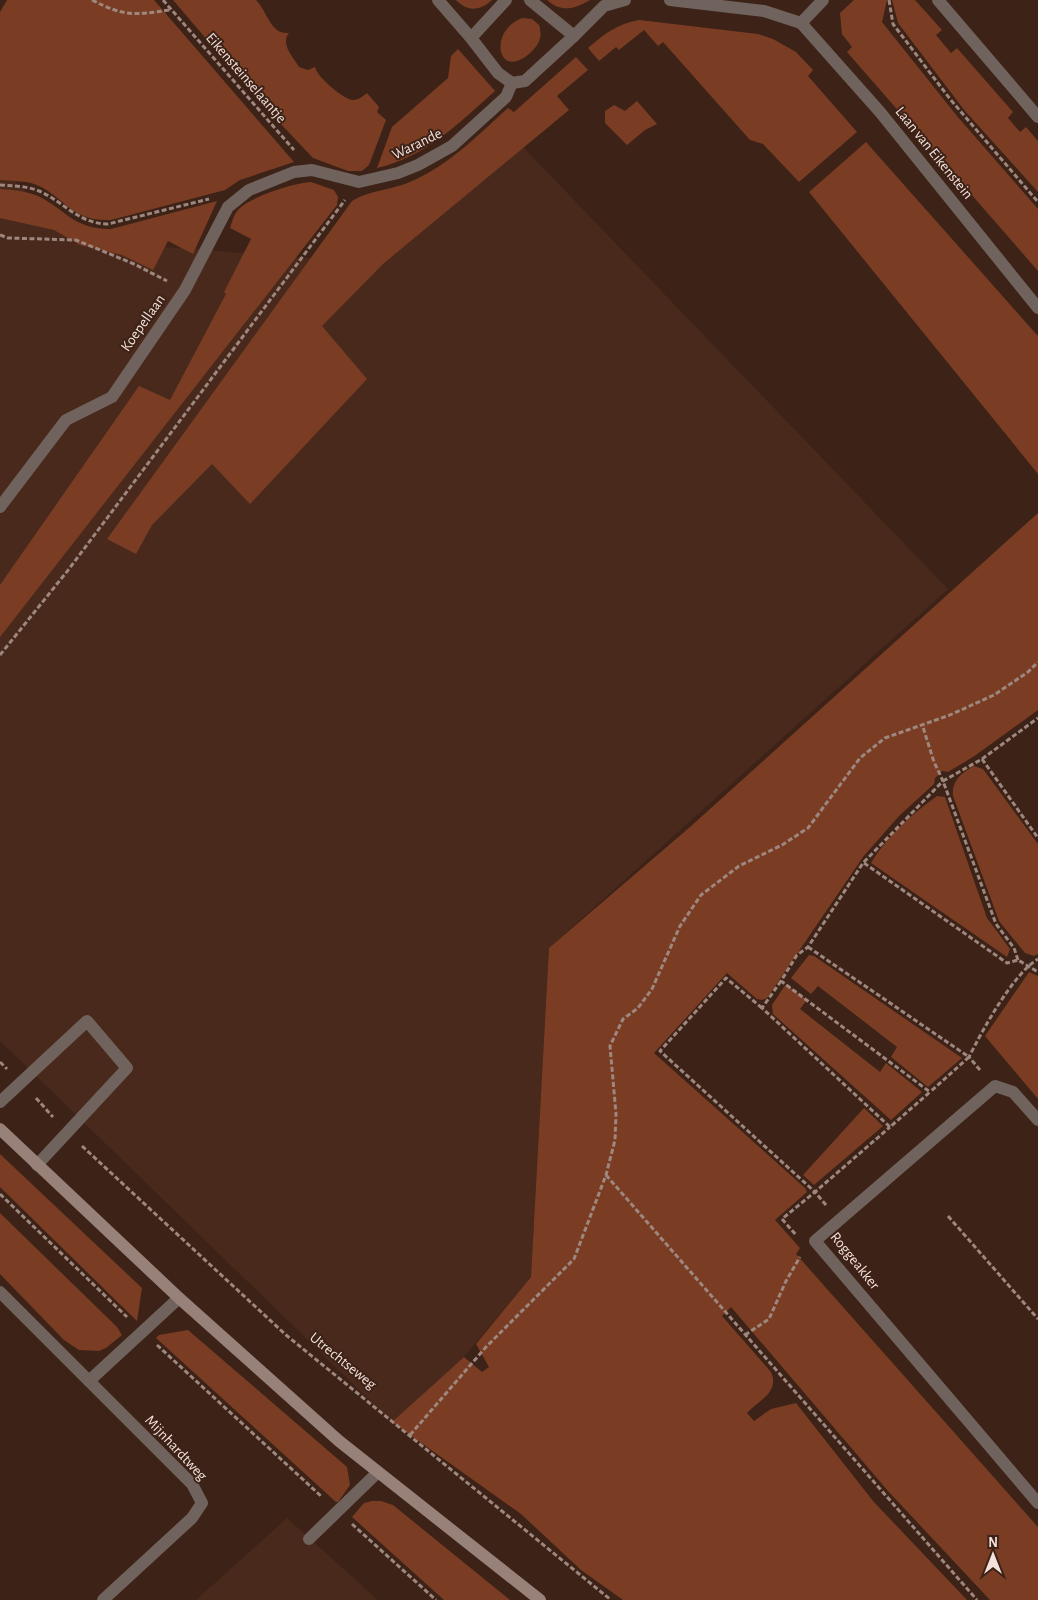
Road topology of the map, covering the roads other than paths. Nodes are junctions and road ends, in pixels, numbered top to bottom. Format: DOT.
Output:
graph roads {
  1 [pos="438,0"];
  2 [pos="506,0"];
  3 [pos="530,0"];
  4 [pos="625,0"];
  5 [pos="670,0"];
  6 [pos="822,0"];
  7 [pos="938,0"];
  8 [pos="801,23"];
  9 [pos="574,36"];
  10 [pos="471,38"];
  11 [pos="512,83"];
  12 [pos="1038,117"];
  13 [pos="312,170"];
  14 [pos="1038,308"];
  15 [pos="0,507"];
  16 [pos="0,1102"];
  17 [pos="1038,1120"];
  18 [pos="0,1130"];
  19 [pos="37,1165"];
  20 [pos="0,1292"];
  21 [pos="179,1298"];
  22 [pos="89,1381"];
  23 [pos="378,1472"];
  24 [pos="1038,1503"];
  25 [pos="309,1539"];
  26 [pos="103,1600"];
  27 [pos="540,1600"];
  1 -- 10 [label="street"];
  2 -- 10 [label="street"];
  3 -- 9 [label="street"];
  4 -- 9 [label="street"];
  5 -- 8 [label="street"];
  6 -- 8 [label="street"];
  7 -- 12 [label="street"];
  8 -- 14 [label="street, Laan van Eikenstein"];
  9 -- 11 [label="street"];
  10 -- 11 [label="street"];
  11 -- 13 [label="street, Warande"];
  13 -- 15 [label="street, Koepellaan"];
  16 -- 19 [label="street"];
  17 -- 24 [label="street, Roggeakker"];
  18 -- 19 [label="main road"];
  19 -- 21 [label="main road"];
  20 -- 22 [label="street, Mijnhardtweg"];
  21 -- 22 [label="street"];
  21 -- 23 [label="main road"];
  22 -- 26 [label="street, Mijnhardtweg"];
  23 -- 25 [label="street"];
  23 -- 27 [label="main road"];
}
